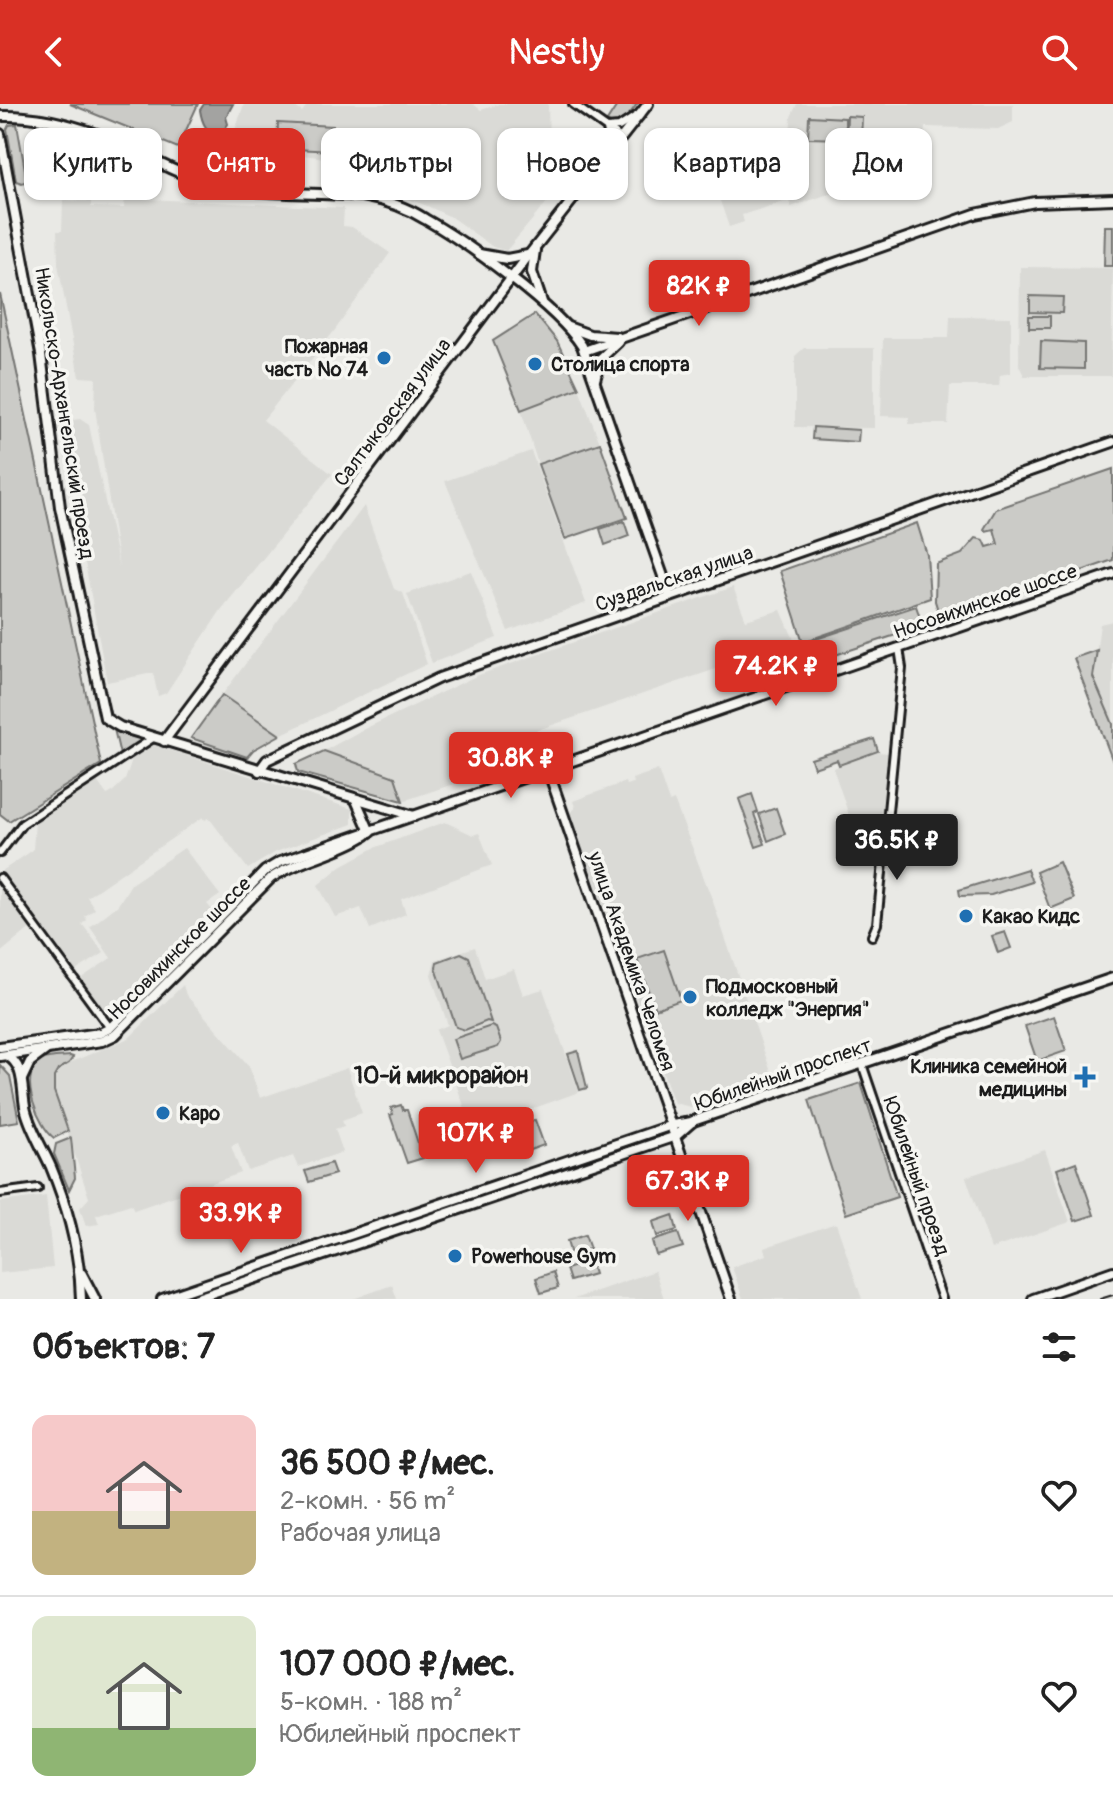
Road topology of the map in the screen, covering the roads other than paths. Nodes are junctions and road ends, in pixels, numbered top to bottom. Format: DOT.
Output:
graph roads {
  1 [pos="573,104"];
  2 [pos="648,104"];
  3 [pos="640,113"];
  4 [pos="0,116"];
  5 [pos="607,128"];
  6 [pos="628,129"];
  7 [pos="0,134"];
  8 [pos="1113,199"];
  9 [pos="572,200"];
  10 [pos="536,246"];
  11 [pos="475,253"];
  12 [pos="529,255"];
  13 [pos="512,280"];
  14 [pos="544,307"];
  15 [pos="565,325"];
  16 [pos="630,336"];
  17 [pos="584,351"];
  18 [pos="594,382"];
  19 [pos="1113,442"];
  20 [pos="1113,574"];
  21 [pos="670,596"];
  22 [pos="899,648"];
  23 [pos="153,738"];
  24 [pos="164,741"];
  25 [pos="548,770"];
  26 [pos="259,771"];
  27 [pos="356,800"];
  28 [pos="375,805"];
  29 [pos="363,814"];
  30 [pos="416,816"];
  31 [pos="370,832"];
  32 [pos="0,853"];
  33 [pos="0,878"];
  34 [pos="872,936"];
  35 [pos="1113,978"];
  36 [pos="110,1028"];
  37 [pos="48,1049"];
  38 [pos="1,1053"];
  39 [pos="862,1064"];
  40 [pos="22,1080"];
  41 [pos="693,1121"];
  42 [pos="672,1125"];
  43 [pos="676,1136"];
  44 [pos="38,1188"];
  45 [pos="0,1193"];
  46 [pos="80,1270"];
  47 [pos="1113,1271"];
  48 [pos="81,1299"];
  49 [pos="95,1299"];
  50 [pos="162,1299"];
  51 [pos="194,1299"];
  52 [pos="731,1299"];
  53 [pos="942,1299"];
  54 [pos="1033,1299"];
  1 -- 5 [label="street"];
  2 -- 3 [label="street, Салтыковская улица"];
  3 -- 5 [label="street"];
  3 -- 6 [label="street, Салтыковская улица"];
  4 -- 11 [label="street"];
  7 -- 23 [label="street, Никольско-Архангельский проезд"];
  8 -- 16 [label="street"];
  9 -- 10 [label="street, Салтыковская улица"];
  10 -- 12 [label="street, Салтыковская улица"];
  10 -- 14 [label="street"];
  11 -- 12 [label="street"];
  11 -- 13 [label="street"];
  12 -- 13 [label="street, Салтыковская улица"];
  13 -- 14 [label="street"];
  13 -- 24 [label="street, Салтыковская улица"];
  14 -- 15 [label="street"];
  15 -- 16 [label="street"];
  15 -- 17 [label="street"];
  16 -- 17 [label="street"];
  16 -- 18 [label="street"];
  17 -- 18 [label="street"];
  18 -- 21 [label="street"];
  19 -- 21 [label="street, Суздальская улица"];
  20 -- 22 [label="street, Носовихинское шоссе"];
  21 -- 26 [label="street, Суздальская улица"];
  22 -- 25 [label="street, Носовихинское шоссе"];
  22 -- 34 [label="street"];
  23 -- 24 [label="street, Никольско-Архангельский проезд"];
  23 -- 32 [label="street"];
  24 -- 26 [label="street, Никольско-Архангельский проезд"];
  25 -- 30 [label="street, Носовихинское шоссе"];
  25 -- 42 [label="street, улица Академика Челомея"];
  26 -- 27 [label="street, Никольско-Архангельский проезд"];
  27 -- 28 [label="street, Никольско-Архангельский проезд"];
  27 -- 29 [label="street"];
  28 -- 29 [label="street"];
  28 -- 30 [label="street, Никольско-Архангельский проезд"];
  29 -- 31 [label="street"];
  30 -- 31 [label="street, Носовихинское шоссе"];
  31 -- 36 [label="street, Носовихинское шоссе"];
  31 -- 37 [label="street, Носовихинское шоссе"];
  33 -- 36 [label="street"];
  35 -- 39 [label="street, Юбилейный проспект"];
  36 -- 38 [label="street, Носовихинское шоссе"];
  37 -- 38 [label="street, Носовихинское шоссе"];
  37 -- 40 [label="street"];
  38 -- 40 [label="street"];
  39 -- 41 [label="street, Юбилейный проспект"];
  39 -- 53 [label="street, Юбилейный проезд"];
  40 -- 46 [label="street"];
  41 -- 42 [label="street, Юбилейный проспект"];
  41 -- 43 [label="street, Юбилейный проспект"];
  42 -- 43 [label="street, улица Академика Челомея"];
  42 -- 50 [label="street, Юбилейный проспект"];
  43 -- 51 [label="street, Юбилейный проспект"];
  43 -- 52 [label="street, улица Академика Челомея"];
  44 -- 45 [label="street"];
  46 -- 48 [label="street"];
  46 -- 49 [label="street"];
  47 -- 54 [label="street"];
}
